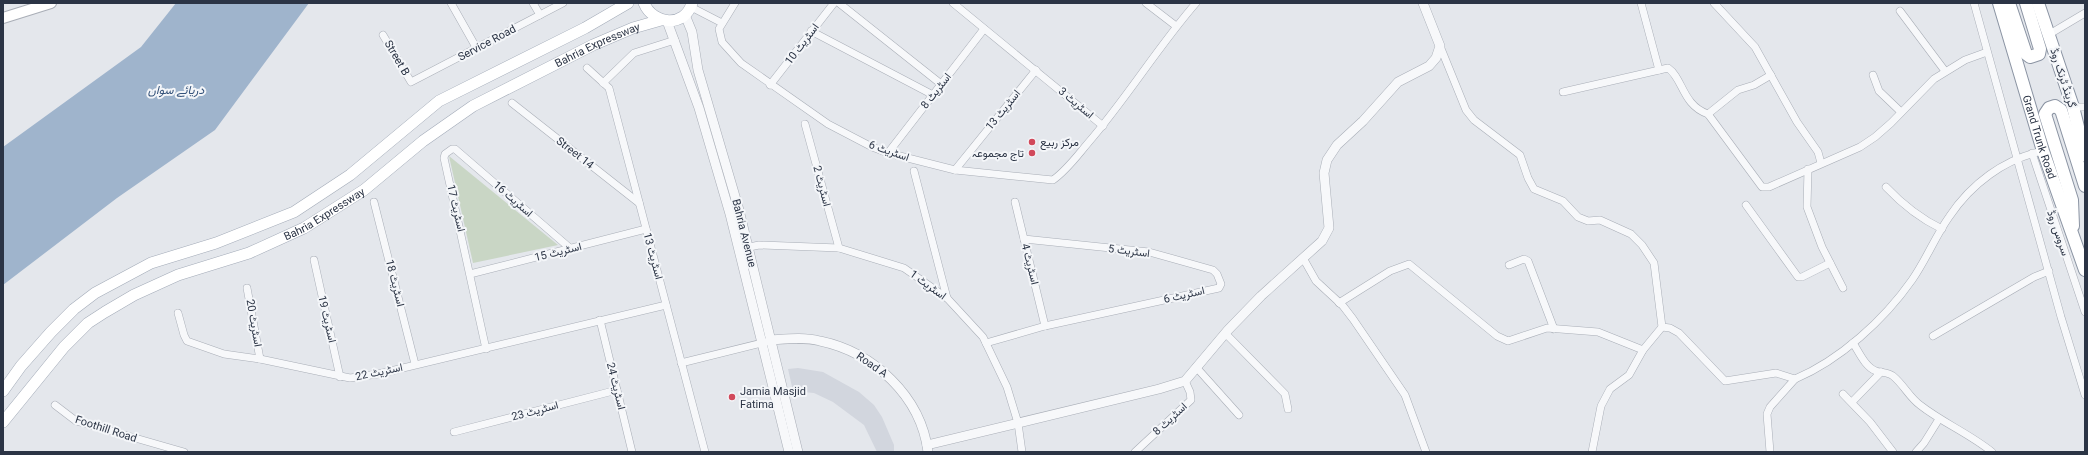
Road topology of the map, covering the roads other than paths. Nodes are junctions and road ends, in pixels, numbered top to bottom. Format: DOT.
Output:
graph roads {
  1 [pos="51,3"];
  2 [pos="451,3"];
  3 [pos="533,3"];
  4 [pos="563,3"];
  5 [pos="628,3"];
  6 [pos="644,3"];
  7 [pos="834,3"];
  8 [pos="840,3"];
  9 [pos="953,3"];
  10 [pos="1146,3"];
  11 [pos="1196,3"];
  12 [pos="1422,3"];
  13 [pos="1641,3"];
  14 [pos="1714,3"];
  15 [pos="1974,3"];
  16 [pos="1999,3"];
  17 [pos="2009,3"];
  18 [pos="2026,3"];
  19 [pos="2038,3"];
  20 [pos="734,5"];
  21 [pos="689,9"];
  22 [pos="1900,11"];
  23 [pos="2085,13"];
  24 [pos="540,15"];
  25 [pos="3,18"];
  26 [pos="664,20"];
  27 [pos="722,23"];
  28 [pos="1176,26"];
  29 [pos="984,29"];
  30 [pos="811,31"];
  31 [pos="383,34"];
  32 [pos="2048,35"];
  33 [pos="675,40"];
  34 [pos="1440,46"];
  35 [pos="476,49"];
  36 [pos="1987,52"];
  37 [pos="587,68"];
  38 [pos="1036,70"];
  39 [pos="1659,70"];
  40 [pos="1945,71"];
  41 [pos="1873,75"];
  42 [pos="1771,76"];
  43 [pos="411,82"];
  44 [pos="603,83"];
  45 [pos="941,84"];
  46 [pos="770,85"];
  47 [pos="1563,92"];
  48 [pos="933,94"];
  49 [pos="512,103"];
  50 [pos="2079,107"];
  51 [pos="1901,112"];
  52 [pos="1708,114"];
  53 [pos="805,124"];
  54 [pos="1103,126"];
  55 [pos="455,149"];
  56 [pos="2037,152"];
  57 [pos="888,153"];
  58 [pos="2085,155"];
  59 [pos="2018,159"];
  60 [pos="1821,164"];
  61 [pos="1808,169"];
  62 [pos="955,170"];
  63 [pos="914,171"];
  64 [pos="1886,186"];
  65 [pos="2085,186"];
  66 [pos="374,202"];
  67 [pos="1015,202"];
  68 [pos="639,203"];
  69 [pos="1746,205"];
  70 [pos="646,229"];
  71 [pos="1942,229"];
  72 [pos="1024,239"];
  73 [pos="2074,239"];
  74 [pos="744,248"];
  75 [pos="839,248"];
  76 [pos="571,249"];
  77 [pos="1303,258"];
  78 [pos="314,260"];
  79 [pos="1830,263"];
  80 [pos="1509,266"];
  81 [pos="2085,270"];
  82 [pos="2049,271"];
  83 [pos="470,274"];
  84 [pos="247,288"];
  85 [pos="1219,288"];
  86 [pos="1843,288"];
  87 [pos="947,298"];
  88 [pos="1339,303"];
  89 [pos="666,306"];
  90 [pos="2085,312"];
  91 [pos="178,313"];
  92 [pos="600,320"];
  93 [pos="1045,326"];
  94 [pos="1662,327"];
  95 [pos="1554,329"];
  96 [pos="1225,333"];
  97 [pos="1933,336"];
  98 [pos="767,342"];
  99 [pos="986,343"];
  100 [pos="1853,343"];
  101 [pos="486,349"];
  102 [pos="1644,350"];
  103 [pos="260,359"];
  104 [pos="681,363"];
  105 [pos="416,364"];
  106 [pos="1196,367"];
  107 [pos="1881,372"];
  108 [pos="340,377"];
  109 [pos="1796,379"];
  110 [pos="1185,381"];
  111 [pos="617,390"];
  112 [pos="3,391"];
  113 [pos="1843,394"];
  114 [pos="2085,395"];
  115 [pos="1852,402"];
  116 [pos="55,405"];
  117 [pos="1288,409"];
  118 [pos="1239,415"];
  119 [pos="1939,419"];
  120 [pos="3,422"];
  121 [pos="1018,423"];
  122 [pos="454,432"];
  123 [pos="928,448"];
  124 [pos="184,452"];
  125 [pos="632,452"];
  126 [pos="705,452"];
  127 [pos="789,452"];
  128 [pos="798,452"];
  129 [pos="1022,452"];
  130 [pos="1135,452"];
  131 [pos="1426,452"];
  132 [pos="1592,452"];
  133 [pos="1770,452"];
  134 [pos="1893,452"];
  135 [pos="1916,452"];
  136 [pos="1992,452"];
  1 -- 25 [label="main road"];
  2 -- 35 [label="street"];
  3 -- 24 [label="street"];
  4 -- 24 [label="street, Service Road"];
  5 -- 112 [label="main road, Bahria Expressway"];
  6 -- 26 [label="main road"];
  7 -- 30 [label="street, اسٹریٹ 10"];
  8 -- 45 [label="street"];
  9 -- 29 [label="street, اسٹریٹ 3"];
  10 -- 28 [label="street"];
  11 -- 28 [label="street"];
  12 -- 34 [label="street"];
  13 -- 39 [label="street"];
  14 -- 42 [label="street"];
  15 -- 36 [label="street"];
  16 -- 56 [label="highway, Grand Trunk Road"];
  17 -- 18 [label="highway"];
  19 -- 32 [label="highway, گرینڈ ٹرنک روڈ"];
  20 -- 27 [label="street"];
  21 -- 26 [label="main road, Bahria Expressway"];
  21 -- 27 [label="street"];
  21 -- 74 [label="street, Bahria Avenue"];
  22 -- 40 [label="street"];
  23 -- 32 [label="street"];
  24 -- 35 [label="street, Service Road"];
  26 -- 33 [label="street, Bahria Avenue"];
  26 -- 120 [label="main road, Bahria Expressway"];
  27 -- 46 [label="street, اسٹریٹ 6"];
  28 -- 54 [label="street, اسٹریٹ 3"];
  29 -- 38 [label="street, اسٹریٹ 3"];
  29 -- 45 [label="street, اسٹریٹ 8"];
  30 -- 46 [label="street, اسٹریٹ 10"];
  30 -- 48 [label="street"];
  31 -- 43 [label="street, Street B"];
  32 -- 50 [label="highway, گرینڈ ٹرنک روڈ"];
  33 -- 44 [label="street"];
  33 -- 74 [label="street, Bahria Avenue"];
  34 -- 77 [label="street"];
  34 -- 94 [label="street"];
  35 -- 43 [label="street, Service Road"];
  36 -- 40 [label="street"];
  36 -- 59 [label="street"];
  37 -- 44 [label="street, اسٹریٹ 13"];
  38 -- 54 [label="street, اسٹریٹ 3"];
  38 -- 62 [label="street, اسٹریٹ 13"];
  39 -- 47 [label="street"];
  39 -- 52 [label="street"];
  40 -- 51 [label="street"];
  41 -- 51 [label="street"];
  42 -- 52 [label="street"];
  42 -- 60 [label="street"];
  44 -- 68 [label="street, اسٹریٹ 13"];
  45 -- 48 [label="street, اسٹریٹ 8"];
  46 -- 57 [label="street, اسٹریٹ 6"];
  48 -- 57 [label="street, اسٹریٹ 8"];
  49 -- 68 [label="street, Street 14"];
  50 -- 58 [label="highway, گرینڈ ٹرنک روڈ"];
  51 -- 60 [label="street"];
  52 -- 61 [label="street"];
  53 -- 75 [label="street, اسٹریٹ 2"];
  54 -- 62 [label="street, اسٹریٹ 6"];
  55 -- 76 [label="street, اسٹریٹ 16"];
  55 -- 83 [label="street, اسٹریٹ 17"];
  56 -- 59 [label="street"];
  56 -- 73 [label="highway, Grand Trunk Road"];
  56 -- 90 [label="street, سروس روڈ"];
  57 -- 62 [label="street, اسٹریٹ 6"];
  59 -- 71 [label="street"];
  59 -- 82 [label="street"];
  60 -- 61 [label="street"];
  61 -- 79 [label="street"];
  63 -- 87 [label="street"];
  64 -- 71 [label="street"];
  65 -- 73 [label="highway"];
  66 -- 105 [label="street, اسٹریٹ 18"];
  67 -- 72 [label="street, اسٹریٹ 4"];
  68 -- 70 [label="street, اسٹریٹ 13"];
  69 -- 79 [label="street"];
  70 -- 76 [label="street, اسٹریٹ 15"];
  70 -- 89 [label="street, اسٹریٹ 13"];
  71 -- 100 [label="street"];
  72 -- 85 [label="street, اسٹریٹ 5"];
  72 -- 93 [label="street, اسٹریٹ 4"];
  73 -- 81 [label="highway, Grand Trunk Road"];
  74 -- 75 [label="street, اسٹریٹ 1"];
  74 -- 98 [label="street, Bahria Avenue"];
  75 -- 87 [label="street, اسٹریٹ 1"];
  76 -- 83 [label="street, اسٹریٹ 15"];
  77 -- 88 [label="street"];
  77 -- 96 [label="street"];
  78 -- 108 [label="street, اسٹریٹ 19"];
  79 -- 86 [label="street"];
  80 -- 95 [label="street"];
  82 -- 97 [label="street"];
  82 -- 114 [label="street"];
  83 -- 101 [label="street"];
  84 -- 103 [label="street, اسٹریٹ 20"];
  85 -- 93 [label="street, اسٹریٹ 6"];
  87 -- 99 [label="street, اسٹریٹ 1"];
  88 -- 95 [label="street"];
  88 -- 131 [label="street"];
  89 -- 92 [label="street, اسٹریٹ 22"];
  89 -- 104 [label="street, اسٹریٹ 13"];
  91 -- 103 [label="street, اسٹریٹ 22"];
  92 -- 101 [label="street, اسٹریٹ 22"];
  92 -- 111 [label="street, اسٹریٹ 24"];
  93 -- 99 [label="street, اسٹریٹ 6"];
  94 -- 102 [label="street"];
  94 -- 109 [label="street"];
  95 -- 102 [label="street"];
  96 -- 106 [label="street"];
  96 -- 117 [label="street"];
  98 -- 104 [label="street"];
  98 -- 123 [label="street, Road A"];
  98 -- 127 [label="street, Bahria Avenue"];
  98 -- 128 [label="street, Bahria Avenue"];
  99 -- 121 [label="street, اسٹریٹ 1"];
  100 -- 107 [label="street"];
  100 -- 109 [label="street"];
  101 -- 105 [label="street, اسٹریٹ 22"];
  102 -- 132 [label="street"];
  103 -- 108 [label="street, اسٹریٹ 22"];
  104 -- 126 [label="street, اسٹریٹ 13"];
  105 -- 108 [label="street, اسٹریٹ 22"];
  106 -- 110 [label="street"];
  106 -- 118 [label="street"];
  107 -- 115 [label="street"];
  107 -- 119 [label="street"];
  109 -- 133 [label="street"];
  110 -- 121 [label="street"];
  110 -- 130 [label="street, اسٹریٹ 8"];
  111 -- 122 [label="street, اسٹریٹ 23"];
  111 -- 125 [label="street, اسٹریٹ 24"];
  113 -- 115 [label="street"];
  115 -- 134 [label="street"];
  116 -- 124 [label="street, Foothill Road"];
  119 -- 135 [label="street"];
  119 -- 136 [label="street"];
  121 -- 123 [label="street"];
  121 -- 129 [label="street, اسٹریٹ 1"];
}
